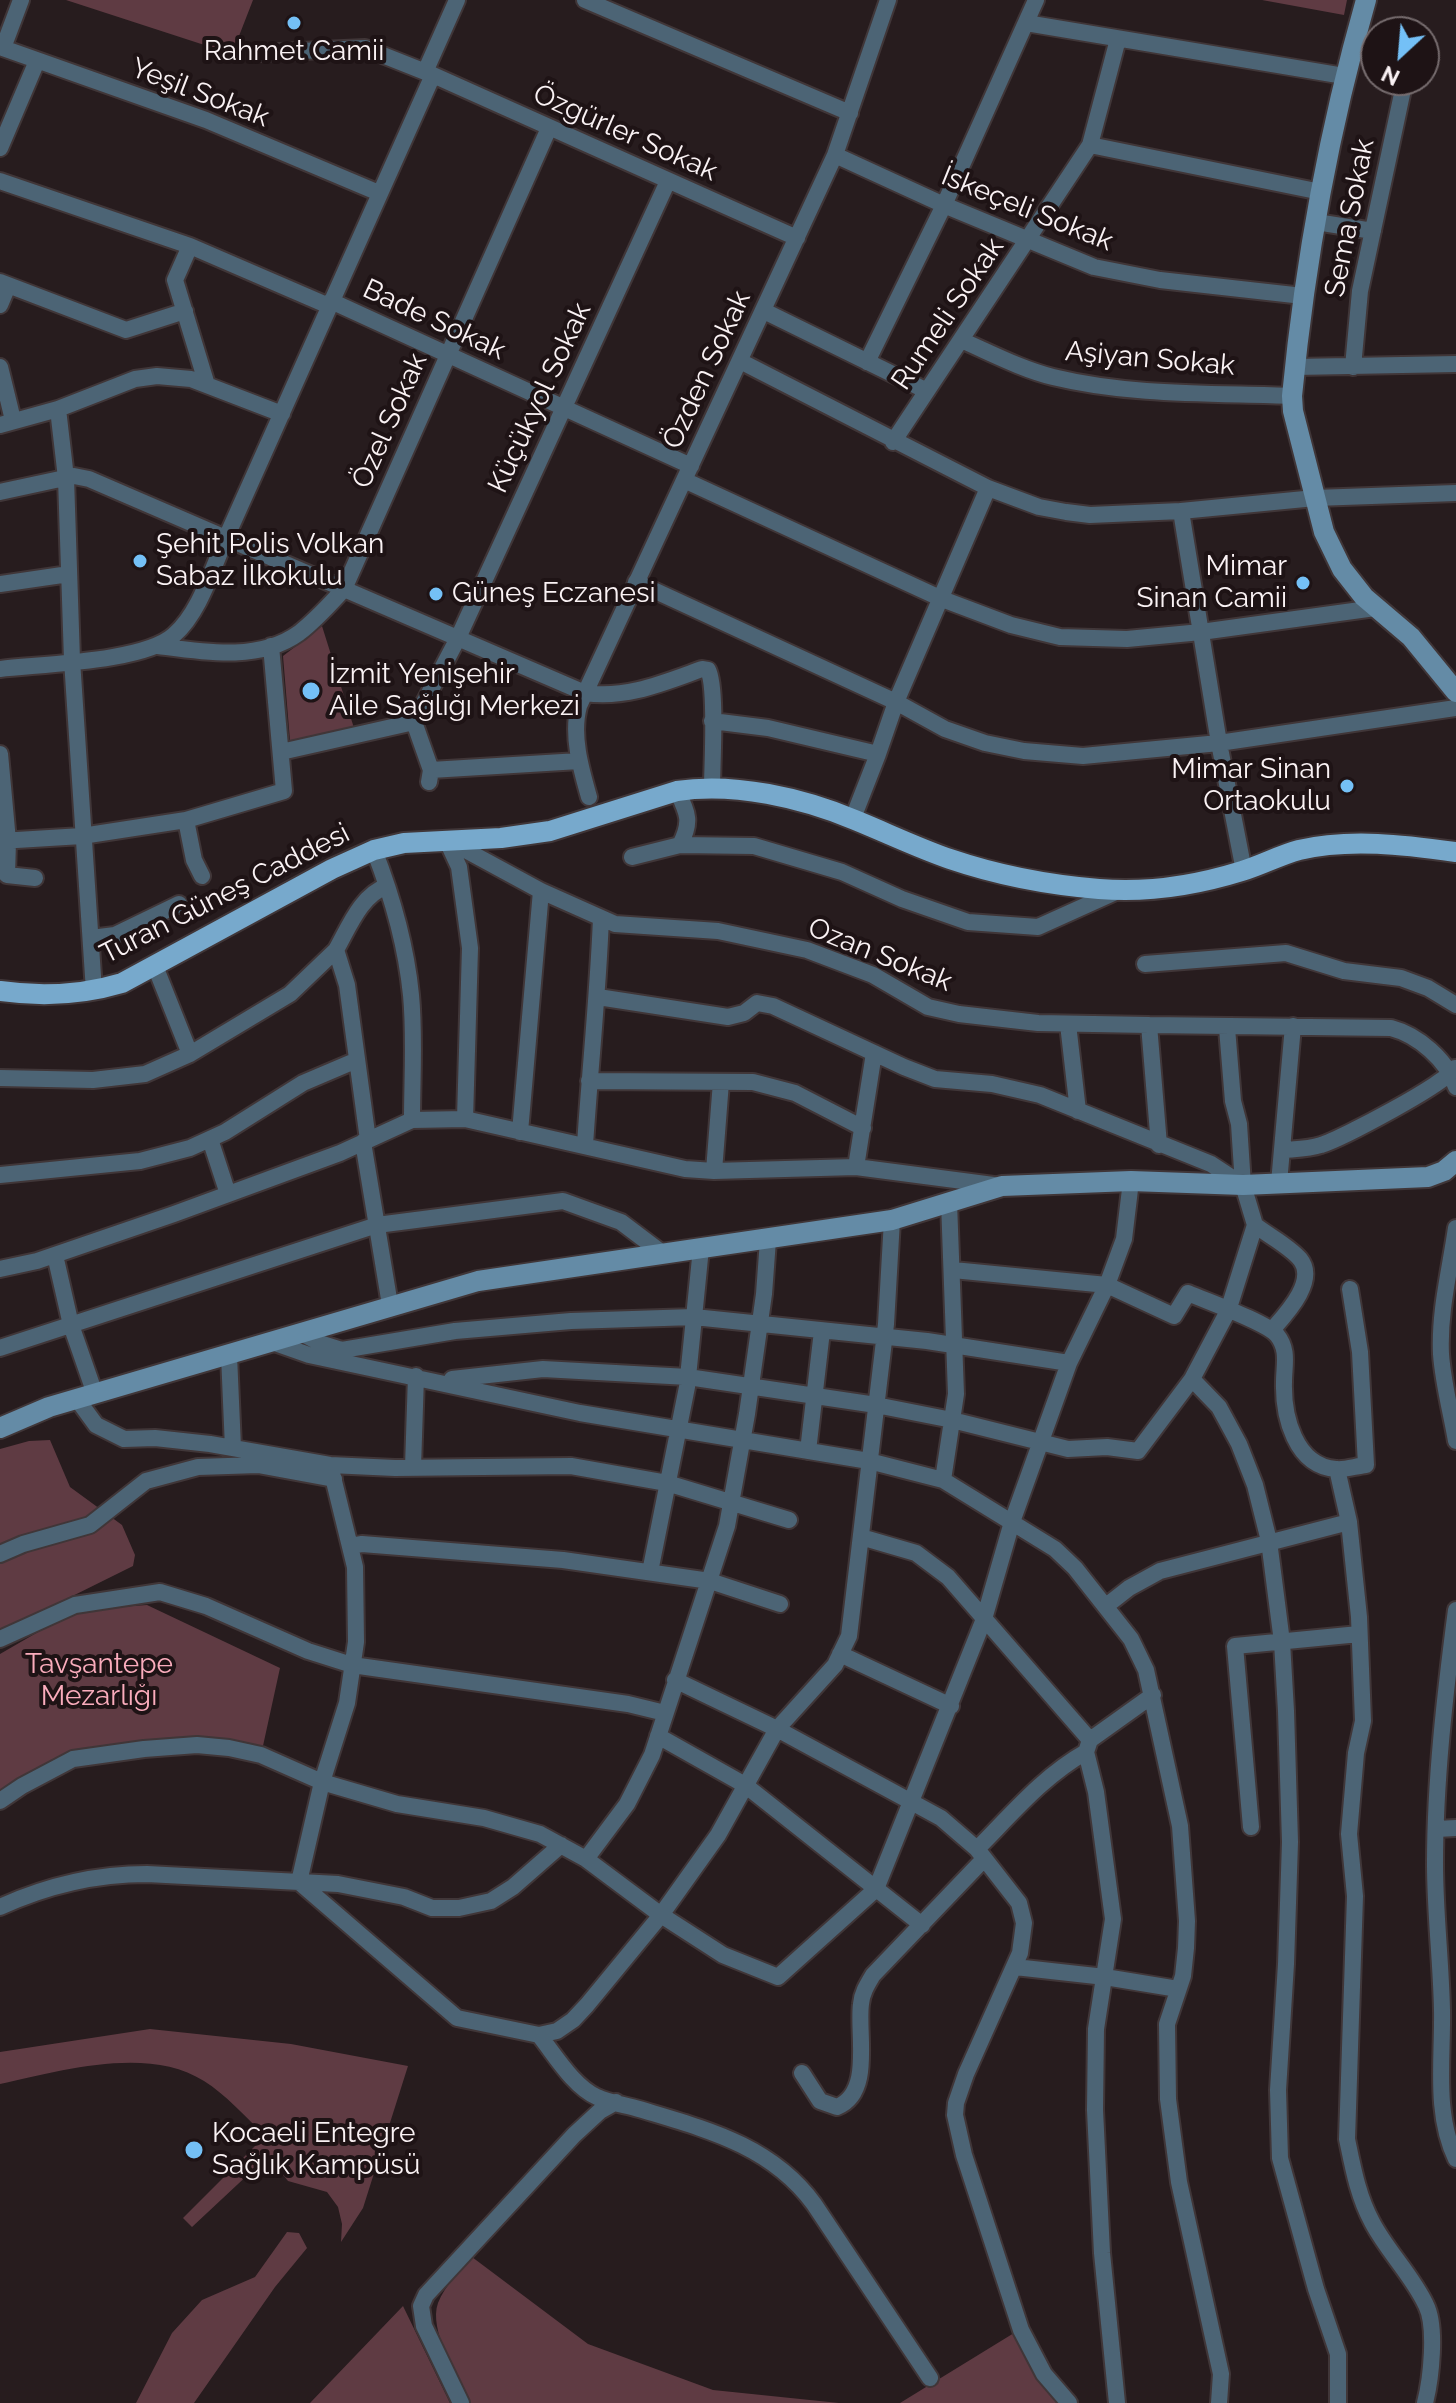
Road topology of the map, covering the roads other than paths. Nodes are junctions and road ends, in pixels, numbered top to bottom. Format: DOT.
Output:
graph roads {
  1 [pos="21,0"];
  2 [pos="457,0"];
  3 [pos="585,0"];
  4 [pos="888,0"];
  5 [pos="1036,0"];
  6 [pos="1366,0"];
  7 [pos="1026,23"];
  8 [pos="1118,39"];
  9 [pos="1354,43"];
  10 [pos="1360,44"];
  11 [pos="1,48"];
  12 [pos="259,53"];
  13 [pos="37,61"];
  14 [pos="429,74"];
  15 [pos="1344,76"];
  16 [pos="1402,96"];
  17 [pos="850,113"];
  18 [pos="549,128"];
  19 [pos="1090,145"];
  20 [pos="0,148"];
  21 [pos="835,155"];
  22 [pos="0,181"];
  23 [pos="668,181"];
  24 [pos="1321,192"];
  25 [pos="379,193"];
  26 [pos="944,205"];
  27 [pos="1316,222"];
  28 [pos="1373,231"];
  29 [pos="797,238"];
  30 [pos="1028,241"];
  31 [pos="190,246"];
  32 [pos="4,284"];
  33 [pos="1303,296"];
  34 [pos="330,304"];
  35 [pos="0,305"];
  36 [pos="185,311"];
  37 [pos="764,311"];
  38 [pos="961,340"];
  39 [pos="448,354"];
  40 [pos="740,361"];
  41 [pos="867,362"];
  42 [pos="1456,364"];
  43 [pos="0,367"];
  44 [pos="1295,367"];
  45 [pos="1353,367"];
  46 [pos="207,385"];
  47 [pos="927,391"];
  48 [pos="1292,396"];
  49 [pos="564,408"];
  50 [pos="58,409"];
  51 [pos="282,414"];
  52 [pos="6,422"];
  53 [pos="893,442"];
  54 [pos="687,473"];
  55 [pos="66,478"];
  56 [pos="988,488"];
  57 [pos="0,492"];
  58 [pos="1456,493"];
  59 [pos="1315,498"];
  60 [pos="1181,511"];
  61 [pos="226,538"];
  62 [pos="69,574"];
  63 [pos="636,582"];
  64 [pos="0,584"];
  65 [pos="344,589"];
  66 [pos="942,599"];
  67 [pos="1375,608"];
  68 [pos="1201,632"];
  69 [pos="458,638"];
  70 [pos="158,646"];
  71 [pos="271,646"];
  72 [pos="72,660"];
  73 [pos="0,669"];
  74 [pos="1456,692"];
  75 [pos="585,693"];
  76 [pos="896,702"];
  77 [pos="1456,708"];
  78 [pos="712,721"];
  79 [pos="414,722"];
  80 [pos="1219,743"];
  81 [pos="281,752"];
  82 [pos="0,754"];
  83 [pos="878,754"];
  84 [pos="579,761"];
  85 [pos="712,788"];
  86 [pos="677,791"];
  87 [pos="589,797"];
  88 [pos="853,818"];
  89 [pos="186,820"];
  90 [pos="82,836"];
  91 [pos="446,839"];
  92 [pos="4,841"];
  93 [pos="680,845"];
  94 [pos="374,850"];
  95 [pos="1456,852"];
  96 [pos="632,857"];
  97 [pos="1244,871"];
  98 [pos="202,876"];
  99 [pos="35,878"];
  100 [pos="387,886"];
  101 [pos="1122,890"];
  102 [pos="541,891"];
  103 [pos="179,904"];
  104 [pos="601,918"];
  105 [pos="91,938"];
  106 [pos="336,950"];
  107 [pos="1145,964"];
  108 [pos="155,966"];
  109 [pos="0,991"];
  110 [pos="94,991"];
  111 [pos="598,997"];
  112 [pos="1456,1005"];
  113 [pos="1068,1024"];
  114 [pos="1149,1025"];
  115 [pos="1293,1026"];
  116 [pos="1227,1028"];
  117 [pos="874,1053"];
  118 [pos="190,1054"];
  119 [pos="357,1060"];
  120 [pos="1455,1076"];
  121 [pos="0,1078"];
  122 [pos="589,1081"];
  123 [pos="721,1082"];
  124 [pos="1078,1111"];
  125 [pos="465,1119"];
  126 [pos="412,1120"];
  127 [pos="863,1128"];
  128 [pos="520,1132"];
  129 [pos="210,1139"];
  130 [pos="366,1141"];
  131 [pos="585,1145"];
  132 [pos="1159,1145"];
  133 [pos="1284,1150"];
  134 [pos="1456,1161"];
  135 [pos="856,1167"];
  136 [pos="714,1171"];
  137 [pos="0,1175"];
  138 [pos="1131,1181"];
  139 [pos="1279,1183"];
  140 [pos="1243,1185"];
  141 [pos="1002,1186"];
  142 [pos="228,1194"];
  143 [pos="949,1202"];
  144 [pos="892,1220"];
  145 [pos="377,1225"];
  146 [pos="1255,1225"];
  147 [pos="1456,1228"];
  148 [pos="768,1240"];
  149 [pos="701,1248"];
  150 [pos="662,1253"];
  151 [pos="55,1255"];
  152 [pos="0,1269"];
  153 [pos="953,1270"];
  154 [pos="1107,1285"];
  155 [pos="1350,1289"];
  156 [pos="390,1305"];
  157 [pos="1228,1311"];
  158 [pos="694,1317"];
  159 [pos="760,1324"];
  160 [pos="71,1325"];
  161 [pos="1272,1330"];
  162 [pos="822,1331"];
  163 [pos="301,1333"];
  164 [pos="885,1338"];
  165 [pos="272,1342"];
  166 [pos="956,1345"];
  167 [pos="0,1348"];
  168 [pos="229,1355"];
  169 [pos="1069,1363"];
  170 [pos="416,1376"];
  171 [pos="688,1377"];
  172 [pos="1192,1379"];
  173 [pos="438,1381"];
  174 [pos="751,1387"];
  175 [pos="86,1396"];
  176 [pos="814,1396"];
  177 [pos="876,1405"];
  178 [pos="952,1420"];
  179 [pos="0,1428"];
  180 [pos="678,1430"];
  181 [pos="742,1441"];
  182 [pos="1041,1441"];
  183 [pos="1456,1441"];
  184 [pos="233,1448"];
  185 [pos="808,1451"];
  186 [pos="869,1461"];
  187 [pos="413,1467"];
  188 [pos="1337,1469"];
  189 [pos="332,1472"];
  190 [pos="943,1480"];
  191 [pos="667,1483"];
  192 [pos="731,1502"];
  193 [pos="789,1520"];
  194 [pos="1012,1522"];
  195 [pos="1349,1522"];
  196 [pos="861,1537"];
  197 [pos="1269,1541"];
  198 [pos="350,1546"];
  199 [pos="0,1554"];
  200 [pos="650,1572"];
  201 [pos="710,1581"];
  202 [pos="780,1604"];
  203 [pos="1106,1606"];
  204 [pos="1456,1610"];
  205 [pos="984,1619"];
  206 [pos="1359,1634"];
  207 [pos="0,1639"];
  208 [pos="1282,1642"];
  209 [pos="840,1654"];
  210 [pos="352,1665"];
  211 [pos="675,1680"];
  212 [pos="1451,1688"];
  213 [pos="1153,1695"];
  214 [pos="951,1706"];
  215 [pos="665,1713"];
  216 [pos="777,1729"];
  217 [pos="1449,1735"];
  218 [pos="658,1736"];
  219 [pos="1088,1746"];
  220 [pos="1447,1780"];
  221 [pos="322,1782"];
  222 [pos="745,1785"];
  223 [pos="0,1801"];
  224 [pos="913,1802"];
  225 [pos="1251,1827"];
  226 [pos="1456,1828"];
  227 [pos="1437,1829"];
  228 [pos="561,1845"];
  229 [pos="980,1854"];
  230 [pos="586,1859"];
  231 [pos="299,1882"];
  232 [pos="876,1889"];
  233 [pos="0,1907"];
  234 [pos="661,1915"];
  235 [pos="922,1925"];
  236 [pos="1015,1967"];
  237 [pos="1105,1977"];
  238 [pos="1178,1989"];
  239 [pos="539,2035"];
  240 [pos="802,2073"];
  241 [pos="616,2102"];
  242 [pos="1456,2159"];
  243 [pos="930,2378"];
  244 [pos="461,2403"];
  245 [pos="1069,2403"];
  246 [pos="1117,2403"];
  247 [pos="1219,2403"];
  248 [pos="1338,2403"];
  249 [pos="1425,2403"];
  1 -- 11 [label="street"];
  2 -- 14 [label="street"];
  3 -- 17 [label="street"];
  4 -- 17 [label="street, Özden Sokak"];
  5 -- 7 [label="street"];
  6 -- 9 [label="street"];
  7 -- 8 [label="street"];
  7 -- 26 [label="street"];
  8 -- 15 [label="street"];
  8 -- 19 [label="street, Rumeli Sokak"];
  9 -- 10 [label="street"];
  9 -- 15 [label="street"];
  11 -- 13 [label="street, Yeşil Sokak"];
  12 -- 14 [label="street, Özgürler Sokak"];
  13 -- 20 [label="street"];
  13 -- 25 [label="street, Yeşil Sokak"];
  14 -- 18 [label="street, Özgürler Sokak"];
  14 -- 25 [label="street"];
  15 -- 24 [label="street"];
  16 -- 28 [label="street, Sema Sokak"];
  17 -- 21 [label="street, Özden Sokak"];
  18 -- 23 [label="street, Özgürler Sokak"];
  18 -- 39 [label="street, Özel Sokak"];
  19 -- 24 [label="street"];
  19 -- 30 [label="street, Rumeli Sokak"];
  21 -- 26 [label="street, İskeçeli Sokak"];
  21 -- 29 [label="street, Özden Sokak"];
  22 -- 31 [label="street, Bade Sokak"];
  23 -- 29 [label="street, Özgürler Sokak"];
  23 -- 49 [label="street, Küçükyol Sokak"];
  24 -- 27 [label="street"];
  25 -- 34 [label="street"];
  26 -- 30 [label="street, İskeçeli Sokak"];
  26 -- 41 [label="street"];
  27 -- 28 [label="street"];
  27 -- 33 [label="street"];
  28 -- 45 [label="street, Sema Sokak"];
  29 -- 37 [label="street, Özden Sokak"];
  30 -- 33 [label="street, İskeçeli Sokak"];
  30 -- 38 [label="street, Rumeli Sokak"];
  31 -- 34 [label="street, Bade Sokak"];
  31 -- 36 [label="street"];
  32 -- 35 [label="street"];
  32 -- 36 [label="street"];
  33 -- 44 [label="street"];
  34 -- 39 [label="street, Bade Sokak"];
  34 -- 51 [label="street"];
  36 -- 46 [label="street"];
  37 -- 40 [label="street, Özden Sokak"];
  37 -- 41 [label="street"];
  38 -- 47 [label="street, Rumeli Sokak"];
  38 -- 48 [label="street, Aşiyan Sokak"];
  39 -- 49 [label="street, Bade Sokak"];
  39 -- 65 [label="street, Özel Sokak"];
  40 -- 53 [label="street"];
  40 -- 54 [label="street, Özden Sokak"];
  41 -- 47 [label="street"];
  42 -- 45 [label="street"];
  43 -- 52 [label="street"];
  44 -- 45 [label="street"];
  44 -- 48 [label="street"];
  46 -- 50 [label="street"];
  46 -- 51 [label="street"];
  47 -- 53 [label="street, Rumeli Sokak"];
  48 -- 59 [label="street"];
  49 -- 54 [label="street, Bade Sokak"];
  49 -- 69 [label="street, Küçükyol Sokak"];
  50 -- 52 [label="street"];
  50 -- 55 [label="street"];
  51 -- 61 [label="street"];
  53 -- 56 [label="street"];
  54 -- 63 [label="street, Özden Sokak"];
  54 -- 66 [label="street, Bade Sokak"];
  55 -- 57 [label="street"];
  55 -- 61 [label="street"];
  55 -- 62 [label="street"];
  56 -- 60 [label="street"];
  56 -- 66 [label="street"];
  58 -- 59 [label="street"];
  59 -- 60 [label="street"];
  59 -- 67 [label="street"];
  60 -- 68 [label="street"];
  61 -- 65 [label="street"];
  61 -- 70 [label="street"];
  62 -- 64 [label="street"];
  62 -- 72 [label="street"];
  63 -- 75 [label="street, Özden Sokak"];
  63 -- 76 [label="street"];
  65 -- 69 [label="street"];
  65 -- 71 [label="street, Özel Sokak"];
  66 -- 68 [label="street, Bade Sokak"];
  66 -- 76 [label="street"];
  67 -- 68 [label="street, Bade Sokak"];
  67 -- 74 [label="street"];
  68 -- 80 [label="street"];
  69 -- 75 [label="street"];
  69 -- 79 [label="street, Küçükyol Sokak"];
  70 -- 71 [label="street, Özel Sokak"];
  70 -- 72 [label="street"];
  71 -- 81 [label="street"];
  72 -- 73 [label="street"];
  72 -- 90 [label="street"];
  75 -- 78 [label="street"];
  75 -- 84 [label="street, Özden Sokak"];
  76 -- 80 [label="street"];
  76 -- 83 [label="street"];
  77 -- 80 [label="street"];
  78 -- 83 [label="street"];
  78 -- 85 [label="street"];
  79 -- 81 [label="street"];
  79 -- 84 [label="street"];
  80 -- 97 [label="street"];
  81 -- 89 [label="street"];
  82 -- 92 [label="street"];
  83 -- 88 [label="street"];
  84 -- 87 [label="street, Özden Sokak"];
  85 -- 86 [label="main road, Turan Güneş Caddesi"];
  85 -- 88 [label="main road, Turan Güneş Caddesi"];
  86 -- 91 [label="main road, Turan Güneş Caddesi"];
  86 -- 93 [label="street"];
  88 -- 101 [label="main road, Turan Güneş Caddesi"];
  89 -- 90 [label="street"];
  89 -- 98 [label="street"];
  90 -- 92 [label="street"];
  90 -- 105 [label="street"];
  91 -- 94 [label="main road, Turan Güneş Caddesi"];
  91 -- 102 [label="street, Ozan Sokak"];
  91 -- 125 [label="street"];
  92 -- 99 [label="street"];
  93 -- 96 [label="street"];
  93 -- 101 [label="street"];
  94 -- 100 [label="street"];
  94 -- 108 [label="main road, Turan Güneş Caddesi"];
  95 -- 97 [label="main road, Turan Güneş Caddesi"];
  97 -- 101 [label="main road, Turan Güneş Caddesi"];
  100 -- 106 [label="street"];
  100 -- 126 [label="street"];
  102 -- 104 [label="street, Ozan Sokak"];
  102 -- 128 [label="street"];
  103 -- 105 [label="street"];
  104 -- 111 [label="street"];
  104 -- 113 [label="street, Ozan Sokak"];
  105 -- 110 [label="street"];
  106 -- 118 [label="street"];
  106 -- 119 [label="street"];
  107 -- 112 [label="street"];
  108 -- 110 [label="main road, Turan Güneş Caddesi"];
  108 -- 118 [label="street"];
  109 -- 110 [label="main road, Turan Güneş Caddesi"];
  111 -- 117 [label="street"];
  111 -- 122 [label="street"];
  113 -- 114 [label="street, Ozan Sokak"];
  113 -- 124 [label="street"];
  114 -- 116 [label="street, Ozan Sokak"];
  114 -- 132 [label="street"];
  115 -- 116 [label="street, Ozan Sokak"];
  115 -- 120 [label="street, Ozan Sokak"];
  115 -- 133 [label="street"];
  116 -- 140 [label="street"];
  117 -- 124 [label="street"];
  117 -- 127 [label="street"];
  118 -- 121 [label="street"];
  119 -- 129 [label="street"];
  119 -- 130 [label="street"];
  120 -- 133 [label="street"];
  122 -- 123 [label="street"];
  122 -- 131 [label="street"];
  123 -- 127 [label="street"];
  123 -- 136 [label="street"];
  124 -- 132 [label="street"];
  125 -- 126 [label="street"];
  125 -- 128 [label="street"];
  126 -- 130 [label="street"];
  127 -- 135 [label="street"];
  128 -- 131 [label="street"];
  129 -- 137 [label="street"];
  129 -- 142 [label="street"];
  130 -- 142 [label="street"];
  130 -- 145 [label="street"];
  131 -- 136 [label="street"];
  132 -- 140 [label="street"];
  133 -- 139 [label="street"];
  134 -- 139 [label="street"];
  135 -- 136 [label="street"];
  135 -- 141 [label="street"];
  138 -- 140 [label="street"];
  138 -- 141 [label="street"];
  138 -- 154 [label="street"];
  139 -- 140 [label="street"];
  140 -- 146 [label="street"];
  141 -- 143 [label="street"];
  142 -- 151 [label="street"];
  143 -- 144 [label="street"];
  143 -- 153 [label="street"];
  144 -- 148 [label="street"];
  144 -- 164 [label="street"];
  145 -- 150 [label="street"];
  145 -- 156 [label="street"];
  145 -- 160 [label="street"];
  146 -- 157 [label="street"];
  146 -- 161 [label="street"];
  147 -- 183 [label="street"];
  148 -- 149 [label="street"];
  148 -- 159 [label="street"];
  149 -- 150 [label="street"];
  149 -- 158 [label="street"];
  150 -- 156 [label="street"];
  151 -- 152 [label="street"];
  151 -- 160 [label="street"];
  153 -- 154 [label="street"];
  153 -- 166 [label="street"];
  154 -- 157 [label="street"];
  154 -- 169 [label="street"];
  155 -- 188 [label="street"];
  156 -- 163 [label="street"];
  157 -- 161 [label="street"];
  157 -- 172 [label="street"];
  158 -- 159 [label="street"];
  158 -- 163 [label="street"];
  158 -- 171 [label="street"];
  159 -- 162 [label="street"];
  159 -- 174 [label="street"];
  160 -- 167 [label="street"];
  160 -- 175 [label="street"];
  161 -- 188 [label="street"];
  162 -- 164 [label="street"];
  162 -- 176 [label="street"];
  163 -- 165 [label="street"];
  164 -- 166 [label="street"];
  164 -- 177 [label="street"];
  165 -- 168 [label="street"];
  165 -- 170 [label="street"];
  166 -- 169 [label="street"];
  166 -- 178 [label="street"];
  168 -- 175 [label="street"];
  168 -- 184 [label="street"];
  169 -- 182 [label="street"];
  170 -- 173 [label="street"];
  170 -- 187 [label="street"];
  171 -- 173 [label="street"];
  171 -- 174 [label="street"];
  171 -- 180 [label="street"];
  172 -- 182 [label="street"];
  172 -- 197 [label="street"];
  173 -- 180 [label="street"];
  174 -- 176 [label="street"];
  174 -- 181 [label="street"];
  175 -- 179 [label="street"];
  175 -- 184 [label="street"];
  176 -- 177 [label="street"];
  176 -- 185 [label="street"];
  177 -- 178 [label="street"];
  177 -- 186 [label="street"];
  178 -- 182 [label="street"];
  178 -- 190 [label="street"];
  180 -- 181 [label="street"];
  180 -- 191 [label="street"];
  181 -- 185 [label="street"];
  181 -- 192 [label="street"];
  182 -- 194 [label="street"];
  184 -- 189 [label="street"];
  185 -- 186 [label="street"];
  186 -- 190 [label="street"];
  186 -- 196 [label="street"];
  187 -- 189 [label="street"];
  187 -- 191 [label="street"];
  188 -- 195 [label="street"];
  189 -- 198 [label="street"];
  189 -- 199 [label="street"];
  190 -- 194 [label="street"];
  191 -- 192 [label="street"];
  191 -- 200 [label="street"];
  192 -- 193 [label="street"];
  192 -- 201 [label="street"];
  194 -- 203 [label="street"];
  194 -- 205 [label="street"];
  195 -- 197 [label="street"];
  195 -- 206 [label="street"];
  196 -- 205 [label="street"];
  196 -- 209 [label="street"];
  197 -- 203 [label="street"];
  197 -- 208 [label="street"];
  198 -- 200 [label="street"];
  198 -- 210 [label="street"];
  200 -- 201 [label="street"];
  201 -- 202 [label="street"];
  201 -- 211 [label="street"];
  203 -- 213 [label="street"];
  204 -- 212 [label="street"];
  205 -- 214 [label="street"];
  205 -- 219 [label="street"];
  206 -- 208 [label="street"];
  206 -- 249 [label="street"];
  207 -- 210 [label="street"];
  208 -- 225 [label="street"];
  208 -- 248 [label="street"];
  209 -- 214 [label="street"];
  209 -- 216 [label="street"];
  210 -- 215 [label="street"];
  210 -- 221 [label="street"];
  211 -- 215 [label="street"];
  211 -- 216 [label="street"];
  212 -- 217 [label="street"];
  213 -- 219 [label="street"];
  213 -- 238 [label="street"];
  214 -- 224 [label="street"];
  215 -- 218 [label="street"];
  216 -- 222 [label="street"];
  216 -- 224 [label="street"];
  217 -- 220 [label="street"];
  218 -- 222 [label="street"];
  218 -- 230 [label="street"];
  219 -- 229 [label="street"];
  219 -- 237 [label="street"];
  220 -- 227 [label="street"];
  221 -- 223 [label="street"];
  221 -- 228 [label="street"];
  221 -- 231 [label="street"];
  222 -- 232 [label="street"];
  222 -- 234 [label="street"];
  224 -- 229 [label="street"];
  224 -- 232 [label="street"];
  226 -- 227 [label="street"];
  227 -- 242 [label="street"];
  228 -- 230 [label="street"];
  228 -- 231 [label="street"];
  229 -- 235 [label="street"];
  229 -- 236 [label="street"];
  230 -- 234 [label="street"];
  231 -- 233 [label="street"];
  231 -- 239 [label="street"];
  232 -- 234 [label="street"];
  232 -- 235 [label="street"];
  234 -- 239 [label="street"];
  235 -- 240 [label="street"];
  236 -- 237 [label="street"];
  236 -- 245 [label="street"];
  237 -- 238 [label="street"];
  237 -- 246 [label="street"];
  238 -- 247 [label="street"];
  239 -- 241 [label="street"];
  241 -- 243 [label="street"];
  241 -- 244 [label="street"];
}
